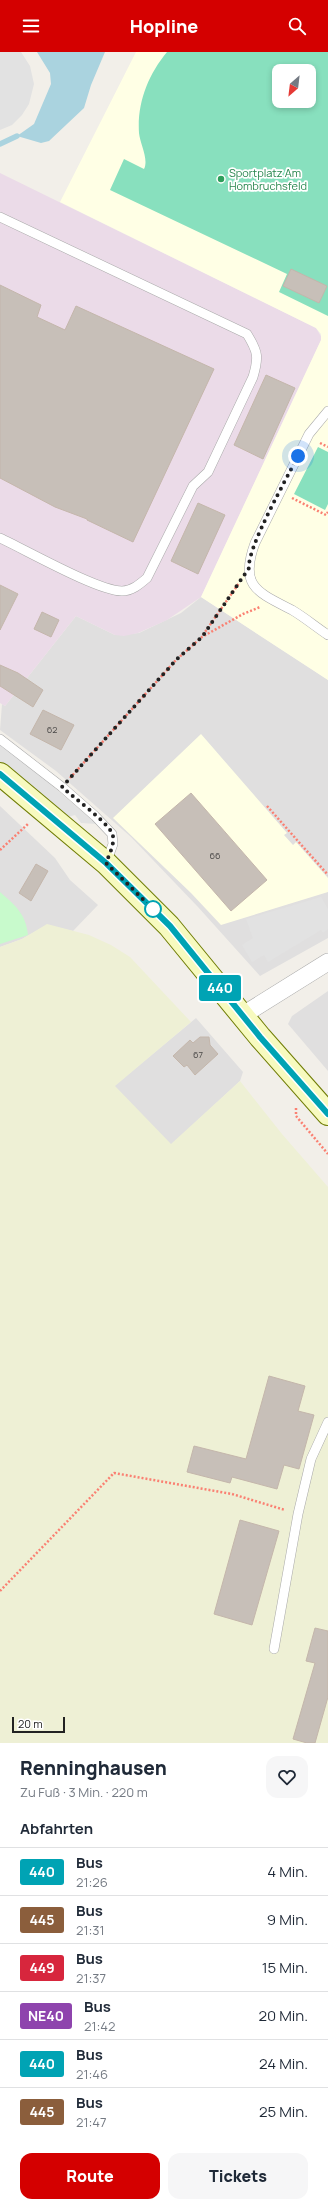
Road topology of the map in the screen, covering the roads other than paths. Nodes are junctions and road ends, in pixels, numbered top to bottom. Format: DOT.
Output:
graph roads {
  1 [pos="0,217"];
  2 [pos="328,411"];
  3 [pos="0,538"];
  4 [pos="328,635"];
  5 [pos="0,739"];
  6 [pos="0,774"];
  7 [pos="106,863"];
  8 [pos="328,962"];
  9 [pos="243,1015"];
  10 [pos="328,1114"];
  11 [pos="328,1422"];
  12 [pos="274,1649"];
  1 -- 3 [label="lane"];
  2 -- 4 [label="lane"];
  5 -- 7 [label="lane"];
  6 -- 7 [label="main road"];
  7 -- 9 [label="main road"];
  8 -- 9 [label="street"];
  9 -- 10 [label="main road"];
  11 -- 12 [label="lane"];
}
